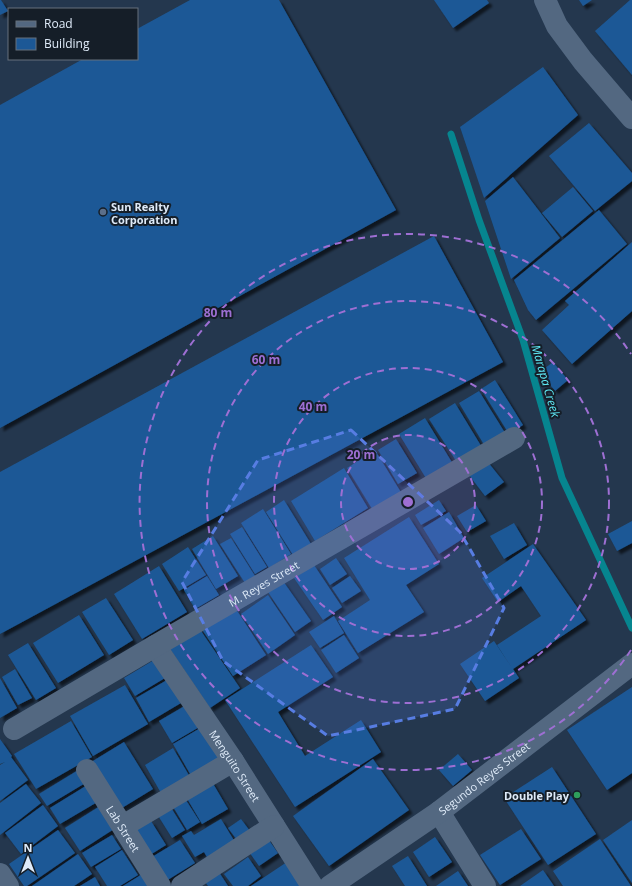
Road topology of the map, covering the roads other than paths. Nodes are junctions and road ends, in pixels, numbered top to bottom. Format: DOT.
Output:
graph roads {
  1 [pos="545,0"];
  2 [pos="632,118"];
  3 [pos="514,438"];
  4 [pos="155,646"];
  5 [pos="632,664"];
  6 [pos="14,729"];
  7 [pos="233,761"];
  8 [pos="87,770"];
  9 [pos="439,812"];
  10 [pos="123,826"];
  11 [pos="274,826"];
  12 [pos="0,874"];
  13 [pos="8,886"];
  14 [pos="160,886"];
  15 [pos="182,886"];
  16 [pos="312,886"];
  17 [pos="330,886"];
  18 [pos="485,886"];
  1 -- 2 [label="street"];
  3 -- 4 [label="street, M. Reyes Street"];
  4 -- 6 [label="street, M. Reyes Street"];
  4 -- 7 [label="street, Menguito Street"];
  5 -- 9 [label="street, Segundo Reyes Street"];
  7 -- 10 [label="street"];
  7 -- 11 [label="street, Menguito Street"];
  8 -- 10 [label="street, Lab Street"];
  9 -- 17 [label="street, Segundo Reyes Street"];
  9 -- 18 [label="street"];
  10 -- 14 [label="street, Lab Street"];
  11 -- 15 [label="street"];
  11 -- 16 [label="street, Menguito Street"];
  12 -- 13 [label="street"];
}
